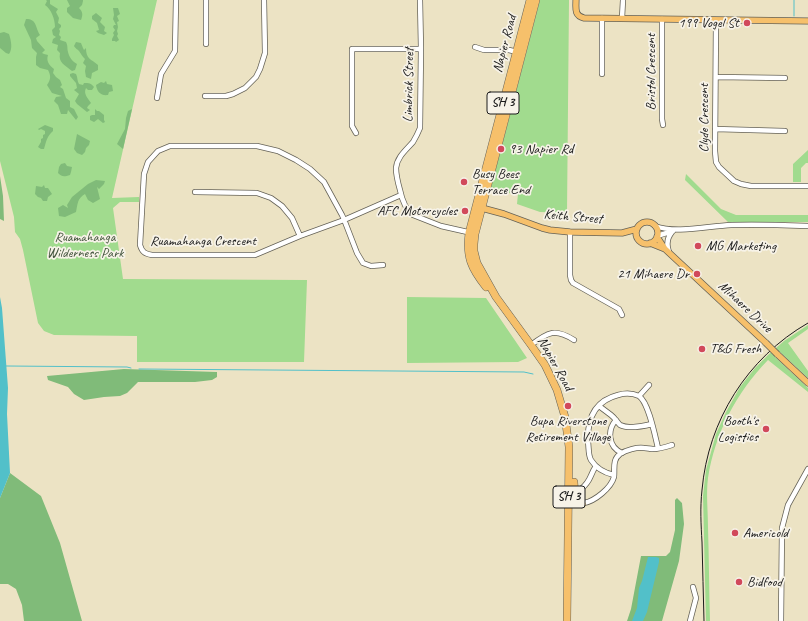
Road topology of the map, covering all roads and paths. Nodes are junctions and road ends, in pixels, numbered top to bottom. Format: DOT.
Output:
graph roads {
  1 [pos="176,0"];
  2 [pos="206,0"];
  3 [pos="264,0"];
  4 [pos="420,0"];
  5 [pos="530,0"];
  6 [pos="536,0"];
  7 [pos="576,0"];
  8 [pos="623,0"];
  9 [pos="602,18"];
  10 [pos="622,18"];
  11 [pos="662,19"];
  12 [pos="716,20"];
  13 [pos="808,21"];
  14 [pos="206,44"];
  15 [pos="475,47"];
  16 [pos="421,49"];
  17 [pos="516,52"];
  18 [pos="602,74"];
  19 [pos="716,77"];
  20 [pos="785,78"];
  21 [pos="509,91"];
  22 [pos="205,96"];
  23 [pos="157,98"];
  24 [pos="663,125"];
  25 [pos="716,129"];
  26 [pos="785,131"];
  27 [pos="356,133"];
  28 [pos="808,186"];
  29 [pos="195,192"];
  30 [pos="401,195"];
  31 [pos="479,207"];
  32 [pos="344,220"];
  33 [pos="655,226"];
  34 [pos="808,226"];
  35 [pos="637,229"];
  36 [pos="679,229"];
  37 [pos="570,232"];
  38 [pos="672,232"];
  39 [pos="622,233"];
  40 [pos="472,234"];
  41 [pos="300,236"];
  42 [pos="657,236"];
  43 [pos="638,238"];
  44 [pos="650,243"];
  45 [pos="667,251"];
  46 [pos="383,265"];
  47 [pos="622,315"];
  48 [pos="574,340"];
  49 [pos="531,345"];
  50 [pos="808,383"];
  51 [pos="649,386"];
  52 [pos="639,396"];
  53 [pos="599,406"];
  54 [pos="616,420"];
  55 [pos="652,424"];
  56 [pos="672,445"];
  57 [pos="569,447"];
  58 [pos="658,448"];
  59 [pos="622,453"];
  60 [pos="596,466"];
  61 [pos="808,469"];
  62 [pos="614,475"];
  63 [pos="581,489"];
  64 [pos="569,503"];
  65 [pos="582,504"];
  66 [pos="693,587"];
  67 [pos="567,621"];
  68 [pos="690,621"];
  69 [pos="781,621"];
  1 -- 23 [label="street"];
  2 -- 14 [label="street"];
  3 -- 22 [label="street"];
  4 -- 16 [label="street, Limbrick Street"];
  5 -- 17 [label="highway, Napier Road / SH 3"];
  6 -- 21 [label="highway, Napier Road / SH 3"];
  7 -- 9 [label="main road"];
  8 -- 10 [label="street"];
  9 -- 10 [label="main road"];
  9 -- 18 [label="street"];
  10 -- 11 [label="main road"];
  11 -- 12 [label="main road"];
  11 -- 24 [label="street, Bristol Crescent"];
  12 -- 13 [label="main road"];
  12 -- 19 [label="street, Clyde Crescent"];
  15 -- 17 [label="street"];
  16 -- 27 [label="street"];
  16 -- 30 [label="street, Limbrick Street"];
  17 -- 21 [label="highway, Napier Road / SH 3"];
  19 -- 20 [label="street"];
  19 -- 25 [label="street, Clyde Crescent"];
  21 -- 31 [label="highway, Napier Road / SH 3"];
  25 -- 26 [label="street"];
  25 -- 28 [label="street, Clyde Crescent"];
  29 -- 41 [label="street"];
  30 -- 32 [label="street, Ruamahanga Crescent"];
  30 -- 40 [label="street, Limbrick Street"];
  31 -- 37 [label="main road, Keith Street"];
  31 -- 40 [label="highway, Napier Road / SH 3"];
  32 -- 41 [label="street, Ruamahanga Crescent"];
  32 -- 41 [label="street, Ruamahanga Crescent"];
  32 -- 46 [label="street"];
  33 -- 35 [label="main road"];
  33 -- 36 [label="street"];
  33 -- 42 [label="main road"];
  34 -- 36 [label="street"];
  35 -- 39 [label="main road, Keith Street"];
  35 -- 43 [label="main road"];
  36 -- 38 [label="street"];
  37 -- 39 [label="main road, Keith Street"];
  37 -- 47 [label="street"];
  38 -- 42 [label="street"];
  38 -- 45 [label="street"];
  39 -- 43 [label="main road, Keith Street"];
  40 -- 49 [label="highway, Napier Road / SH 3"];
  42 -- 44 [label="main road"];
  42 -- 45 [label="main road, Mihaere Drive"];
  43 -- 44 [label="main road"];
  44 -- 45 [label="main road, Mihaere Drive"];
  45 -- 50 [label="main road, Mihaere Drive, bridge"];
  48 -- 49 [label="street"];
  49 -- 57 [label="highway, Napier Road / SH 3"];
  51 -- 52 [label="street"];
  52 -- 53 [label="street"];
  52 -- 55 [label="street"];
  53 -- 54 [label="street"];
  53 -- 60 [label="street"];
  54 -- 55 [label="street"];
  54 -- 59 [label="street"];
  55 -- 58 [label="street"];
  56 -- 58 [label="street"];
  57 -- 64 [label="highway, Napier Road / SH 3"];
  57 -- 65 [label="highway"];
  58 -- 59 [label="street"];
  59 -- 62 [label="street"];
  60 -- 62 [label="street"];
  60 -- 63 [label="street"];
  61 -- 69 [label="street"];
  62 -- 65 [label="street"];
  64 -- 65 [label="street"];
  64 -- 67 [label="highway, Napier Road / SH 3"];
  66 -- 68 [label="street"];
}
